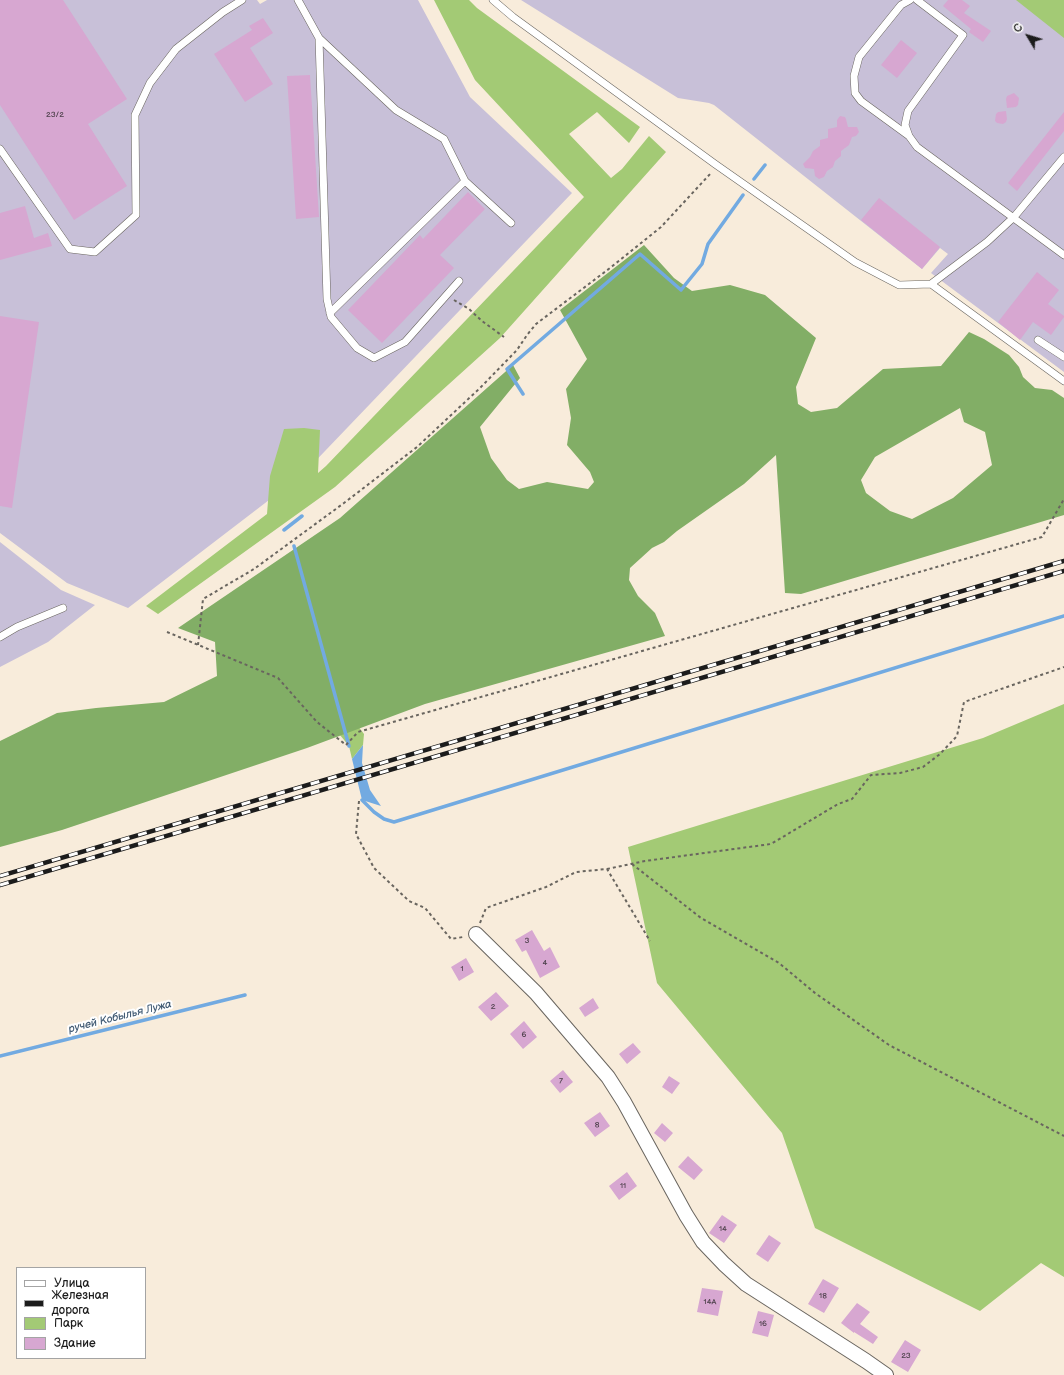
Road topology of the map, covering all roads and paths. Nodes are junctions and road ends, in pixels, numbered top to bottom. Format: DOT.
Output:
graph roads {
  1 [pos="242,0"];
  2 [pos="298,0"];
  3 [pos="493,0"];
  4 [pos="910,0"];
  5 [pos="917,0"];
  6 [pos="232,3"];
  7 [pos="319,38"];
  8 [pos="909,136"];
  9 [pos="0,150"];
  10 [pos="1064,157"];
  11 [pos="718,166"];
  12 [pos="465,181"];
  13 [pos="1014,217"];
  14 [pos="511,223"];
  15 [pos="1064,255"];
  16 [pos="459,281"];
  17 [pos="931,284"];
  18 [pos="446,295"];
  19 [pos="330,313"];
  20 [pos="504,337"];
  21 [pos="1038,340"];
  22 [pos="1064,357"];
  23 [pos="1064,381"];
  24 [pos="1064,499"];
  25 [pos="63,608"];
  26 [pos="167,632"];
  27 [pos="0,637"];
  28 [pos="198,645"];
  29 [pos="1064,667"];
  30 [pos="359,801"];
  31 [pos="632,864"];
  32 [pos="607,869"];
  33 [pos="476,934"];
  34 [pos="650,942"];
  35 [pos="1064,1136"];
  36 [pos="886,1375"];
  1 -- 6 [label="lane"];
  2 -- 7 [label="lane"];
  3 -- 11 [label="lane"];
  4 -- 8 [label="lane"];
  5 -- 8 [label="lane"];
  6 -- 9 [label="lane"];
  7 -- 12 [label="lane"];
  7 -- 19 [label="lane"];
  8 -- 13 [label="lane"];
  10 -- 13 [label="lane"];
  11 -- 17 [label="lane"];
  11 -- 28 [label="path"];
  12 -- 14 [label="lane"];
  12 -- 19 [label="lane"];
  13 -- 15 [label="lane"];
  13 -- 17 [label="lane"];
  16 -- 18 [label="lane"];
  17 -- 23 [label="lane"];
  18 -- 19 [label="lane"];
  18 -- 20 [label="path"];
  21 -- 22 [label="lane"];
  24 -- 28 [label="path"];
  25 -- 27 [label="lane"];
  26 -- 28 [label="path"];
  29 -- 31 [label="path"];
  30 -- 33 [label="path"];
  31 -- 32 [label="path"];
  31 -- 35 [label="path"];
  32 -- 33 [label="path"];
  32 -- 34 [label="path"];
  33 -- 36 [label="street"];
}
